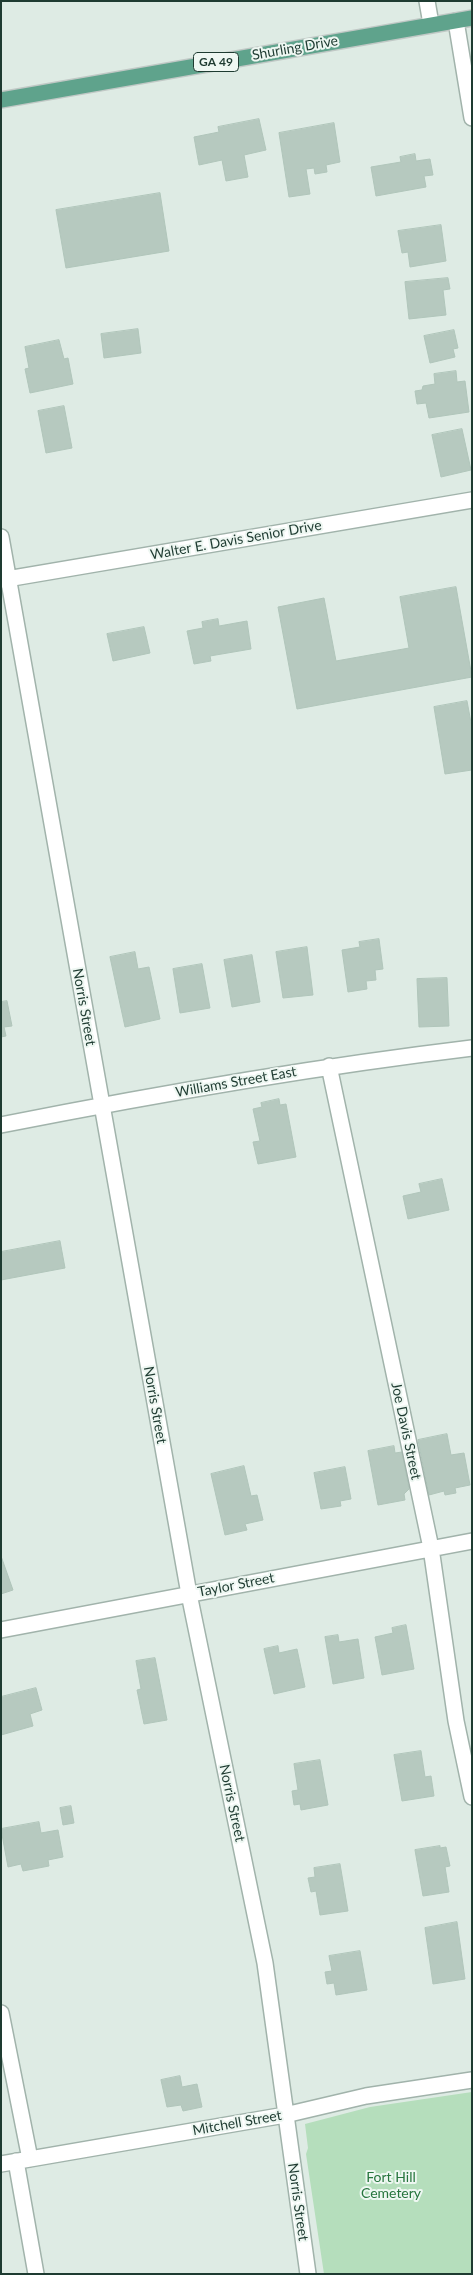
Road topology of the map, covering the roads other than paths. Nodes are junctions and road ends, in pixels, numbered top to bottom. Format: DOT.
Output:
graph roads {
  1 [pos="427,1"];
  2 [pos="472,18"];
  3 [pos="456,21"];
  4 [pos="431,24"];
  5 [pos="1,100"];
  6 [pos="472,118"];
  7 [pos="472,500"];
  8 [pos="1,537"];
  9 [pos="5,579"];
  10 [pos="472,1048"];
  11 [pos="329,1066"];
  12 [pos="102,1105"];
  13 [pos="1,1125"];
  14 [pos="472,1541"];
  15 [pos="431,1548"];
  16 [pos="189,1594"];
  17 [pos="1,1630"];
  18 [pos="472,1797"];
  19 [pos="1,2013"];
  20 [pos="472,2080"];
  21 [pos="285,2115"];
  22 [pos="16,2161"];
  23 [pos="36,2274"];
  24 [pos="308,2274"];
  1 -- 4 [label="street"];
  2 -- 3 [label="main road, Shurling Drive / GA 49"];
  3 -- 4 [label="main road, Shurling Drive / GA 49"];
  3 -- 6 [label="street"];
  4 -- 5 [label="main road, Shurling Drive / GA 49"];
  7 -- 9 [label="street, Walter E. Davis Senior Drive"];
  8 -- 9 [label="street, Norris Street"];
  9 -- 12 [label="street, Norris Street"];
  10 -- 11 [label="street, Williams Street East"];
  11 -- 12 [label="street, Williams Street East"];
  11 -- 15 [label="street, Joe Davis Street"];
  12 -- 13 [label="street, Williams Street East"];
  12 -- 16 [label="street, Norris Street"];
  14 -- 15 [label="street, Taylor Street"];
  15 -- 16 [label="street, Taylor Street"];
  15 -- 18 [label="street, Joe Davis Street"];
  16 -- 17 [label="street, Taylor Street"];
  16 -- 21 [label="street, Norris Street"];
  19 -- 22 [label="street"];
  20 -- 21 [label="street, Mitchell Street"];
  21 -- 22 [label="street, Mitchell Street"];
  21 -- 24 [label="street, Norris Street"];
  22 -- 23 [label="street"];
}
